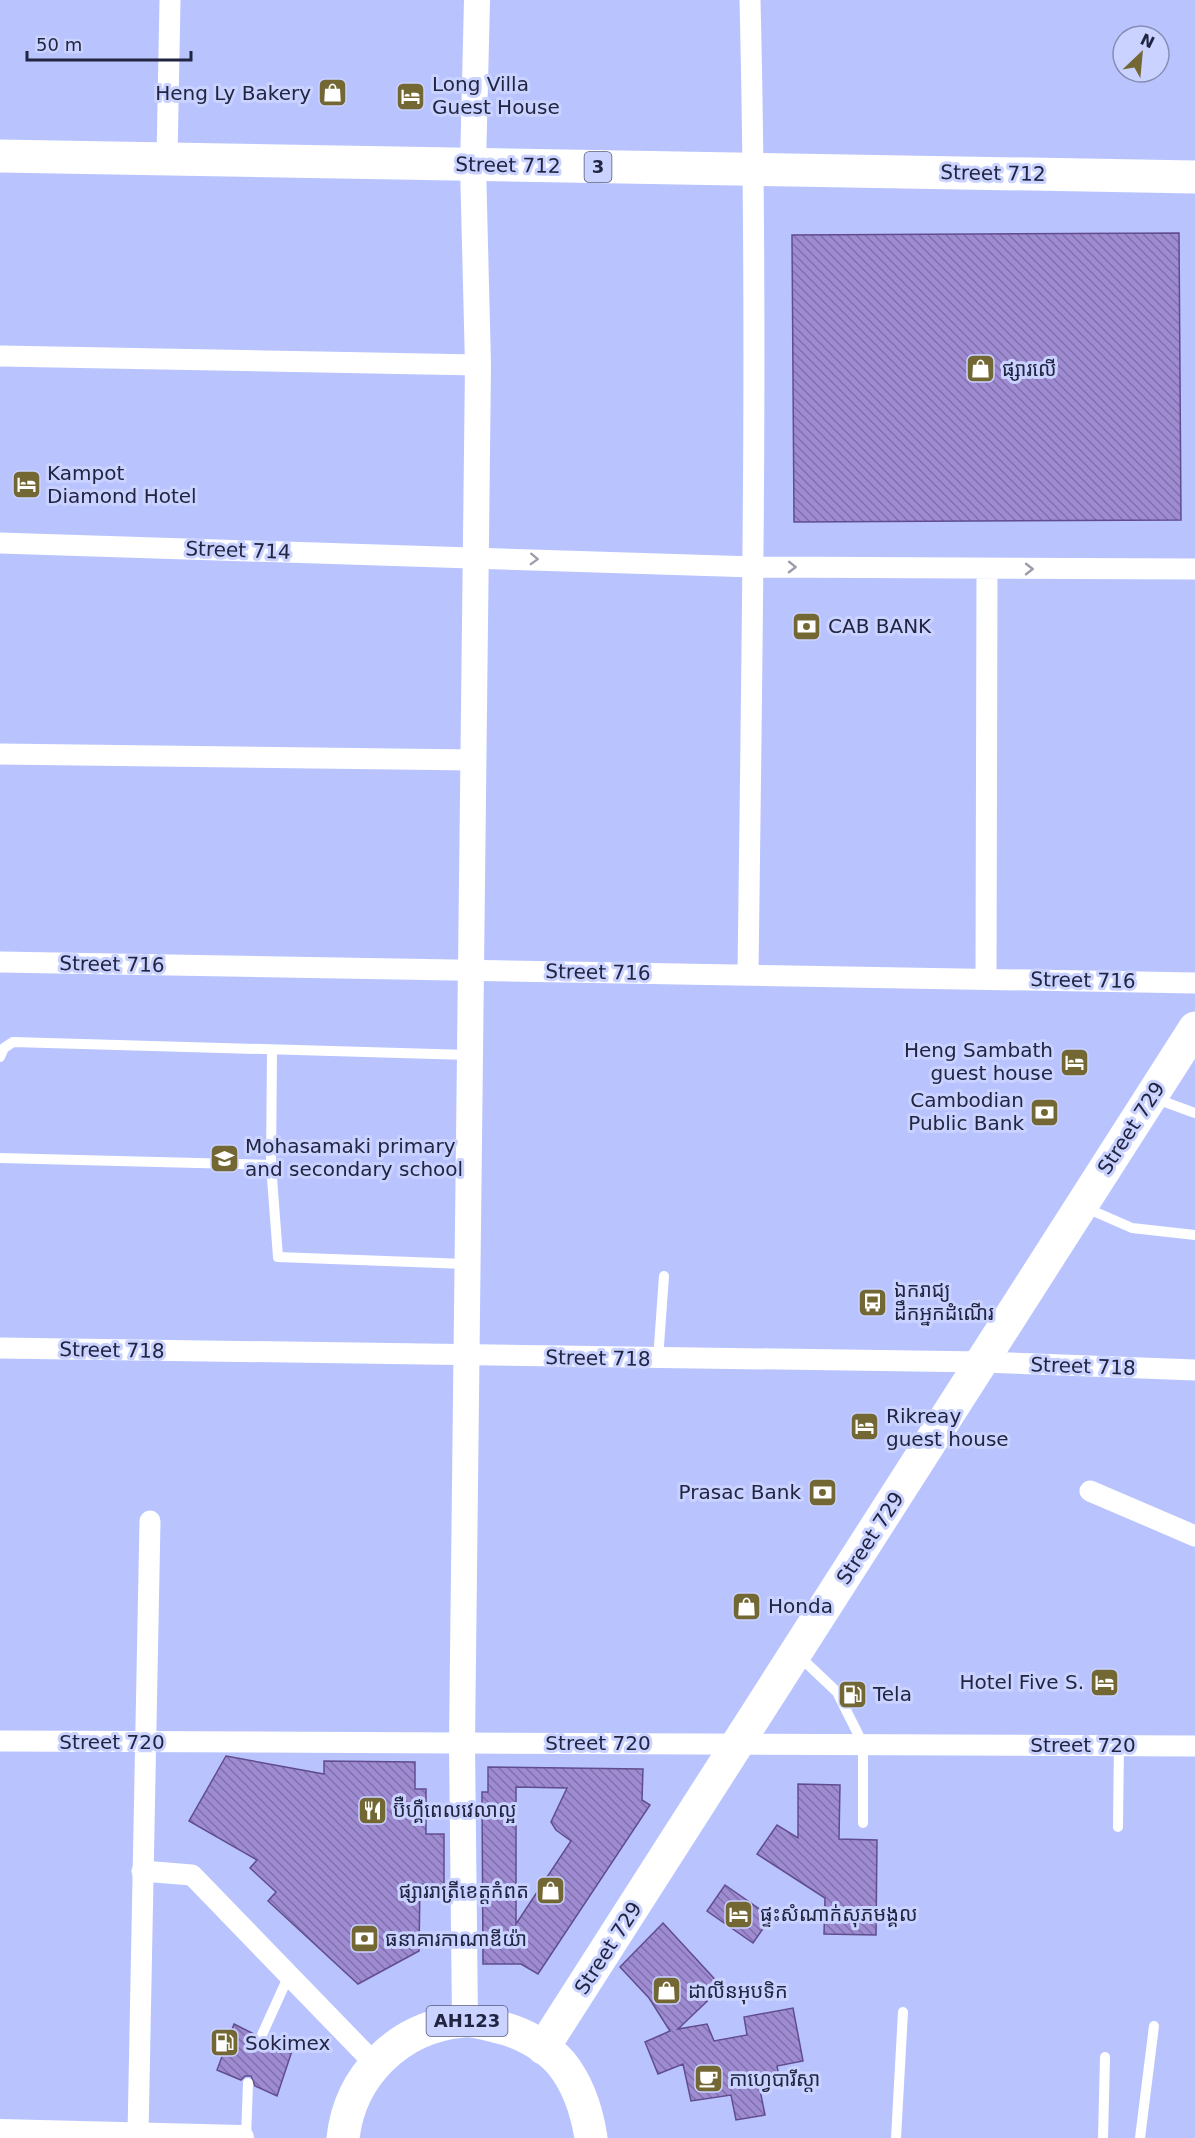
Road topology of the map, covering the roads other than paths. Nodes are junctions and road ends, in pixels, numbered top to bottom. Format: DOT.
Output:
graph roads {
  1 [pos="170,0"];
  2 [pos="477,0"];
  3 [pos="750,0"];
  4 [pos="0,156"];
  5 [pos="167,159"];
  6 [pos="473,165"];
  7 [pos="754,169"];
  8 [pos="1195,177"];
  9 [pos="0,356"];
  10 [pos="478,365"];
  11 [pos="0,543"];
  12 [pos="475,558"];
  13 [pos="754,567"];
  14 [pos="987,569"];
  15 [pos="1195,569"];
  16 [pos="0,754"];
  17 [pos="475,760"];
  18 [pos="0,962"];
  19 [pos="473,969"];
  20 [pos="748,975"];
  21 [pos="987,978"];
  22 [pos="1195,983"];
  23 [pos="1195,1028"];
  24 [pos="272,1051"];
  25 [pos="469,1055"];
  26 [pos="0,1057"];
  27 [pos="1151,1096"];
  28 [pos="1195,1113"];
  29 [pos="0,1158"];
  30 [pos="271,1165"];
  31 [pos="1082,1206"];
  32 [pos="1195,1235"];
  33 [pos="466,1264"];
  34 [pos="664,1276"];
  35 [pos="0,1348"];
  36 [pos="465,1357"];
  37 [pos="658,1359"];
  38 [pos="982,1362"];
  39 [pos="1195,1370"];
  40 [pos="1090,1491"];
  41 [pos="150,1521"];
  42 [pos="1195,1536"];
  43 [pos="796,1654"];
  44 [pos="0,1741"];
  45 [pos="146,1743"];
  46 [pos="462,1743"];
  47 [pos="739,1743"];
  48 [pos="863,1744"];
  49 [pos="1119,1745"];
  50 [pos="1195,1746"];
  51 [pos="863,1823"];
  52 [pos="1118,1827"];
  53 [pos="142,1871"];
  54 [pos="289,1975"];
  55 [pos="903,2012"];
  56 [pos="465,2021"];
  57 [pos="1154,2026"];
  58 [pos="261,2037"];
  59 [pos="543,2048"];
  60 [pos="1105,2057"];
  61 [pos="374,2064"];
  62 [pos="248,2083"];
  63 [pos="0,2133"];
  64 [pos="138,2135"];
  65 [pos="241,2138"];
  66 [pos="246,2138"];
  67 [pos="343,2138"];
  68 [pos="592,2138"];
  69 [pos="896,2138"];
  70 [pos="1103,2138"];
  71 [pos="1140,2138"];
  1 -- 5 [label="street"];
  2 -- 6 [label="street"];
  3 -- 7 [label="street"];
  4 -- 5 [label="main road, Street 712 / 3"];
  5 -- 6 [label="main road, Street 712 / 3"];
  6 -- 7 [label="main road, Street 712 / 3"];
  6 -- 10 [label="street"];
  7 -- 8 [label="main road, Street 712 / 3"];
  7 -- 13 [label="street"];
  9 -- 10 [label="street"];
  10 -- 12 [label="street"];
  11 -- 12 [label="street, Street 714"];
  12 -- 13 [label="street, Street 714, one-way"];
  12 -- 17 [label="street"];
  13 -- 14 [label="street, Street 714, one-way"];
  13 -- 20 [label="street"];
  14 -- 15 [label="street, Street 714, one-way"];
  14 -- 21 [label="street"];
  16 -- 17 [label="street"];
  17 -- 19 [label="street"];
  18 -- 19 [label="street, Street 716"];
  19 -- 20 [label="street, Street 716"];
  19 -- 25 [label="street"];
  20 -- 21 [label="street, Street 716"];
  21 -- 22 [label="street, Street 716"];
  23 -- 27 [label="main road, Street 729"];
  24 -- 25 [label="lane"];
  24 -- 26 [label="lane"];
  24 -- 30 [label="lane"];
  25 -- 33 [label="street"];
  27 -- 28 [label="lane"];
  27 -- 31 [label="main road, Street 729"];
  29 -- 30 [label="lane"];
  30 -- 33 [label="lane"];
  31 -- 32 [label="lane"];
  31 -- 38 [label="main road, Street 729"];
  33 -- 36 [label="street"];
  34 -- 37 [label="lane"];
  35 -- 36 [label="street, Street 718"];
  36 -- 37 [label="street, Street 718"];
  36 -- 46 [label="street"];
  37 -- 38 [label="street, Street 718"];
  38 -- 39 [label="street, Street 718"];
  38 -- 43 [label="main road, Street 729"];
  40 -- 42 [label="street"];
  41 -- 45 [label="street"];
  43 -- 47 [label="main road, Street 729"];
  43 -- 48 [label="lane"];
  44 -- 45 [label="street, Street 720"];
  45 -- 46 [label="street, Street 720"];
  45 -- 53 [label="street"];
  46 -- 47 [label="street, Street 720"];
  46 -- 56 [label="street"];
  47 -- 48 [label="street, Street 720"];
  47 -- 59 [label="main road, Street 729"];
  48 -- 49 [label="street, Street 720"];
  48 -- 51 [label="lane"];
  49 -- 50 [label="street, Street 720"];
  49 -- 52 [label="lane"];
  53 -- 54 [label="street"];
  53 -- 64 [label="street"];
  54 -- 58 [label="lane"];
  54 -- 61 [label="street"];
  55 -- 69 [label="lane"];
  56 -- 59 [label="main road, AH123"];
  56 -- 61 [label="main road, AH123"];
  57 -- 71 [label="lane"];
  59 -- 68 [label="main road, AH123"];
  60 -- 70 [label="lane"];
  61 -- 67 [label="main road, AH123"];
  62 -- 66 [label="lane"];
  63 -- 64 [label="street"];
  64 -- 65 [label="street"];
}
